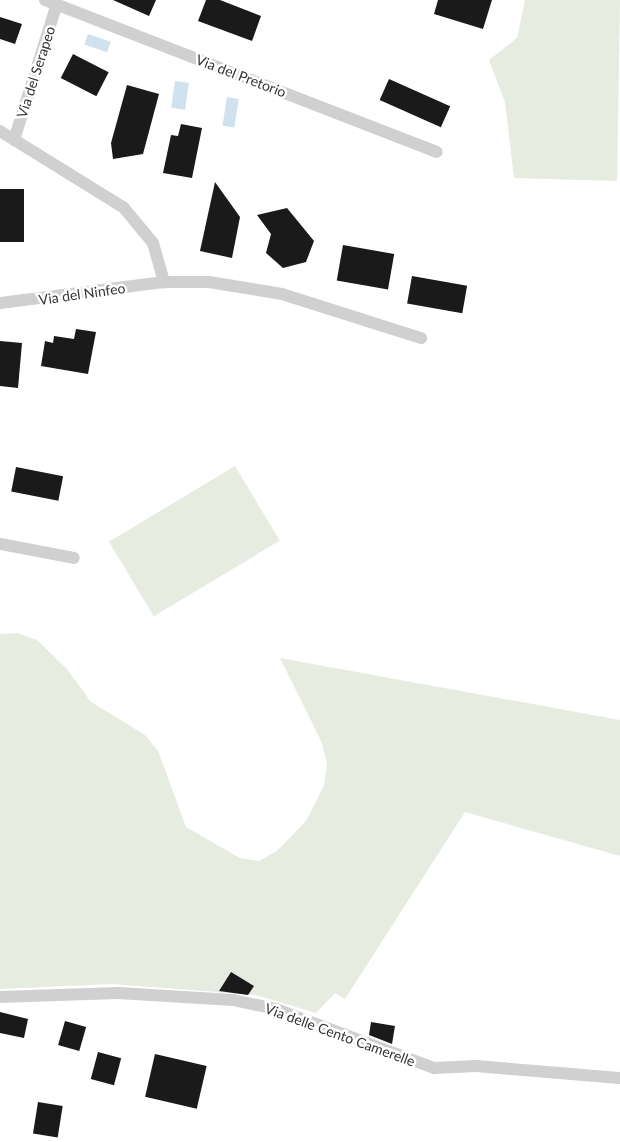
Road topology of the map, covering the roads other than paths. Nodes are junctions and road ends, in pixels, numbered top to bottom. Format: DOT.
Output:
graph roads {
  1 [pos="51,2"];
  2 [pos="0,130"];
  3 [pos="14,140"];
  4 [pos="436,152"];
  5 [pos="164,282"];
  6 [pos="0,303"];
  7 [pos="421,338"];
  8 [pos="0,544"];
  9 [pos="74,558"];
  10 [pos="0,997"];
  11 [pos="620,1078"];
  1 -- 3 [label="street, Via del Serapeo"];
  1 -- 4 [label="street, Via del Pretorio"];
  2 -- 3 [label="street"];
  3 -- 5 [label="street"];
  5 -- 6 [label="street, Via del Ninfeo"];
  5 -- 7 [label="street, Via del Ninfeo"];
  8 -- 9 [label="street"];
  10 -- 11 [label="street, Via delle Cento Camerelle"];
}
